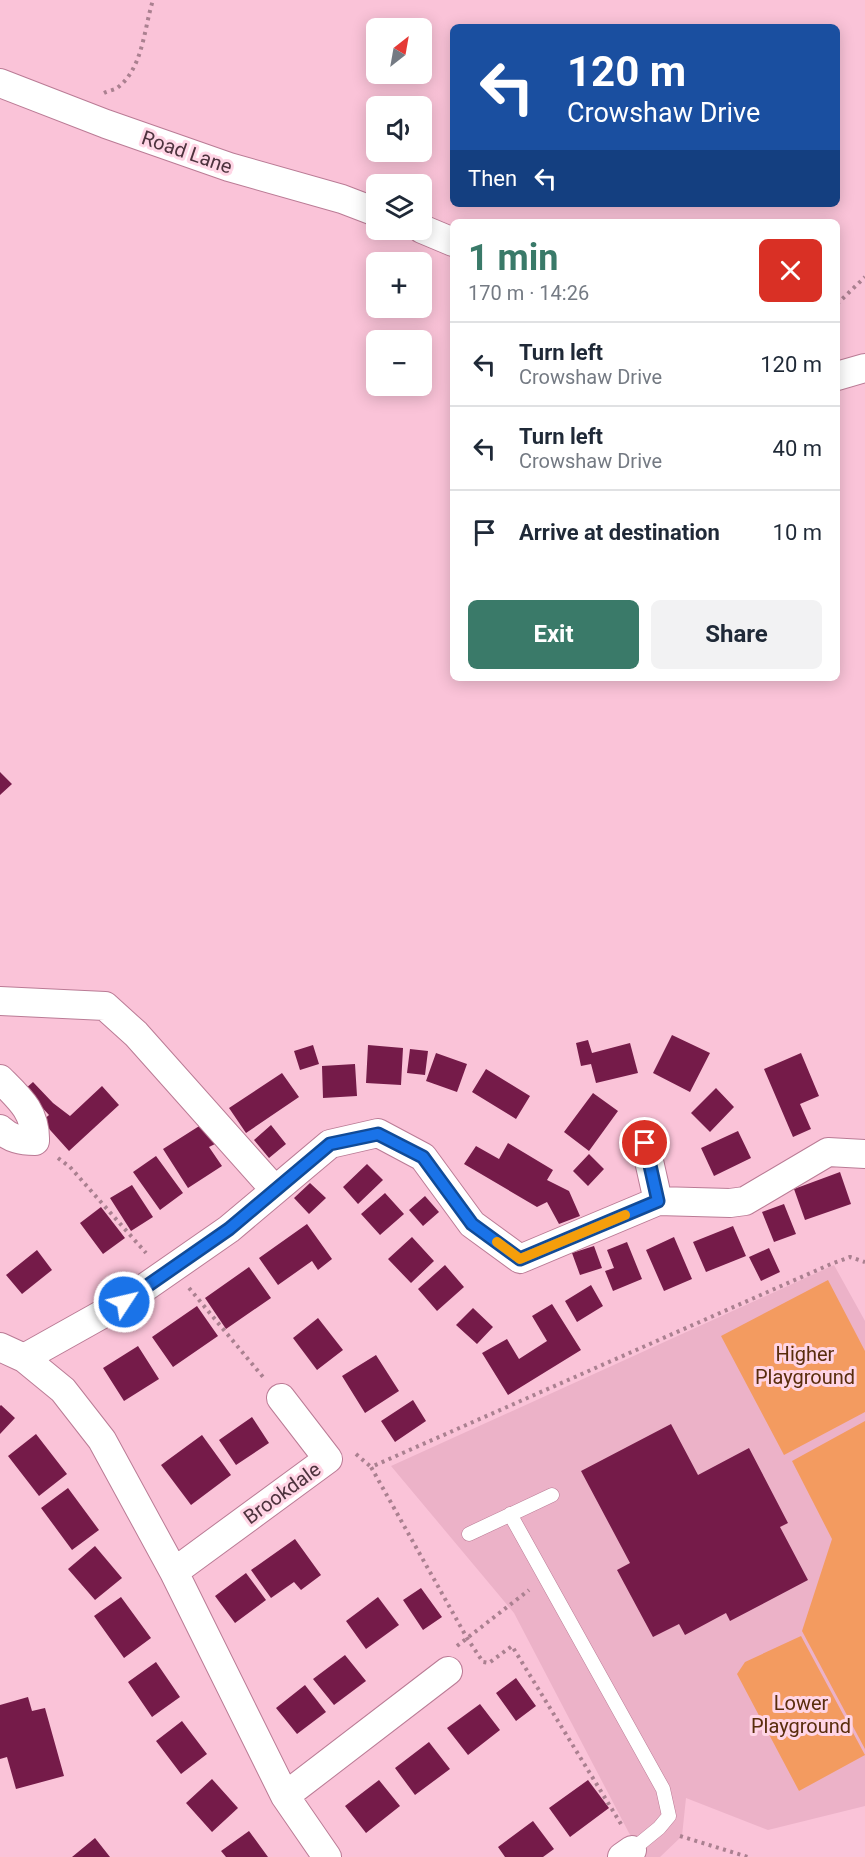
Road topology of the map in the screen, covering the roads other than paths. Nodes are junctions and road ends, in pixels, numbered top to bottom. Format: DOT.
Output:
graph roads {
  1 [pos="0,83"];
  2 [pos="366,208"];
  3 [pos="432,233"];
  4 [pos="450,241"];
  5 [pos="865,368"];
  6 [pos="840,375"];
  7 [pos="0,1001"];
  8 [pos="0,1079"];
  9 [pos="0,1129"];
  10 [pos="645,1143"];
  11 [pos="865,1154"];
  12 [pos="276,1190"];
  13 [pos="658,1201"];
  14 [pos="12,1352"];
  15 [pos="281,1398"];
  16 [pos="552,1494"];
  17 [pos="510,1514"];
  18 [pos="469,1534"];
  19 [pos="174,1572"];
  20 [pos="448,1671"];
  21 [pos="285,1796"];
  22 [pos="627,1853"];
  23 [pos="327,1857"];
  1 -- 2 [label="street, Road Lane"];
  3 -- 4 [label="street"];
  5 -- 6 [label="street"];
  7 -- 12 [label="street"];
  8 -- 9 [label="street"];
  10 -- 13 [label="street"];
  11 -- 13 [label="street"];
  12 -- 13 [label="street"];
  12 -- 14 [label="street"];
  14 -- 19 [label="street"];
  15 -- 19 [label="street, Brookdale"];
  16 -- 17 [label="lane"];
  17 -- 18 [label="lane"];
  17 -- 22 [label="lane"];
  19 -- 21 [label="street"];
  20 -- 21 [label="street"];
  21 -- 23 [label="street"];
}
